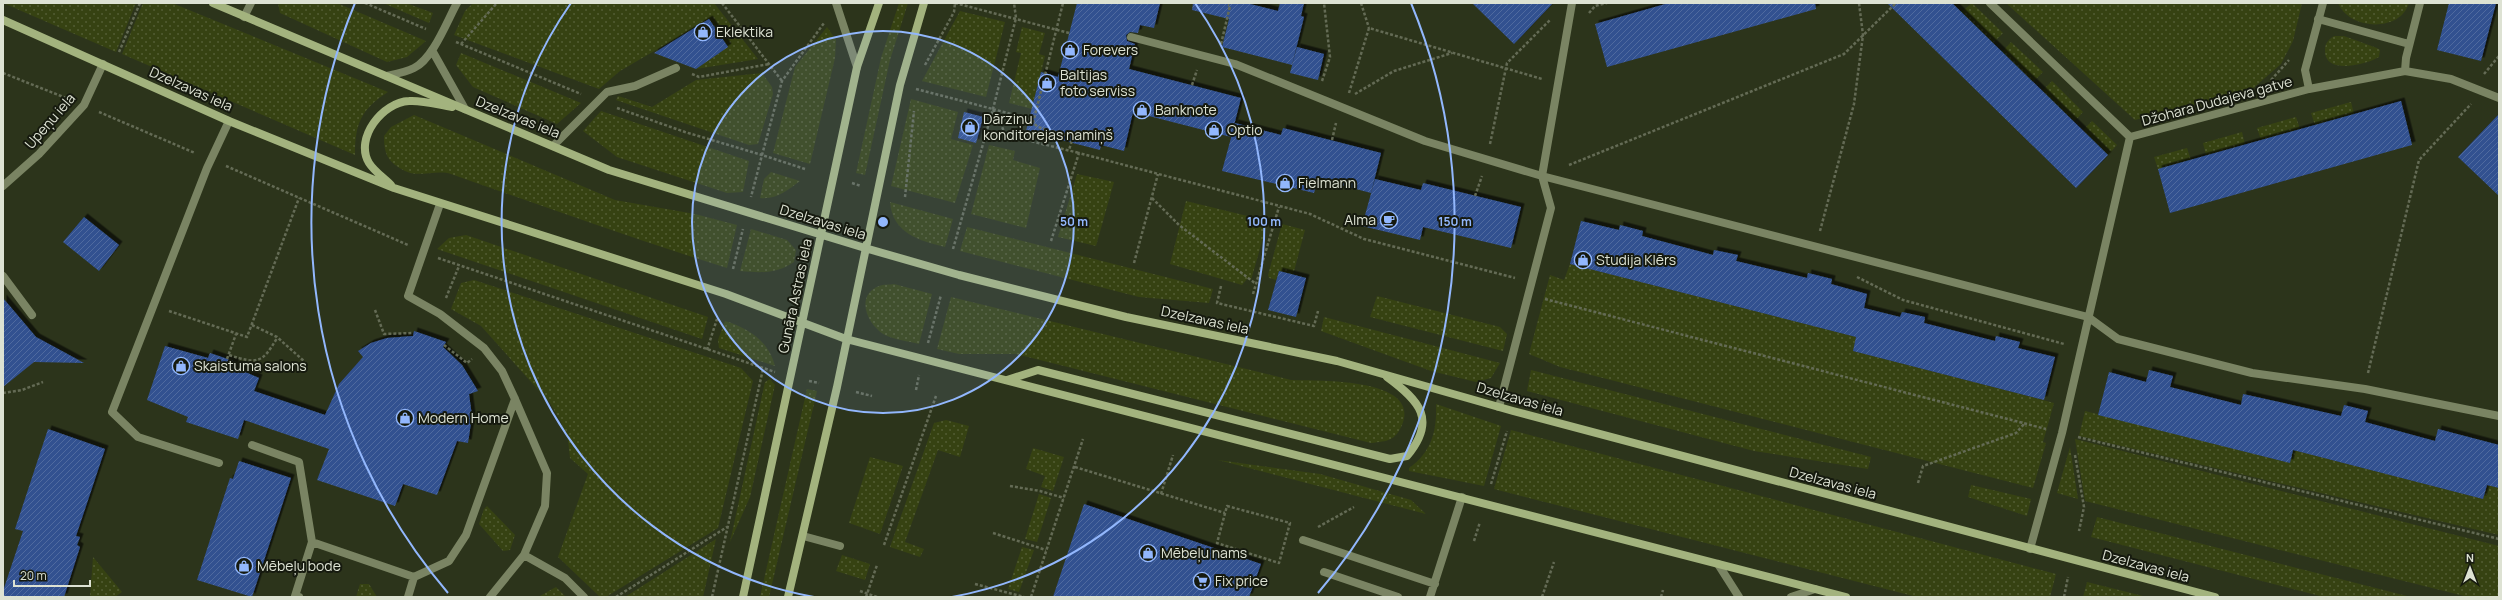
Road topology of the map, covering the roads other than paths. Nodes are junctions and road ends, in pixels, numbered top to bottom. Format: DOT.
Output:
graph roads {
  1 [pos="213,3"];
  2 [pos="251,3"];
  3 [pos="457,3"];
  4 [pos="879,3"];
  5 [pos="924,3"];
  6 [pos="1572,3"];
  7 [pos="1990,3"];
  8 [pos="2323,3"];
  9 [pos="2420,3"];
  10 [pos="836,4"];
  11 [pos="244,17"];
  12 [pos="2318,19"];
  13 [pos="3,20"];
  14 [pos="1131,37"];
  15 [pos="2409,44"];
  16 [pos="433,52"];
  17 [pos="103,64"];
  18 [pos="857,66"];
  19 [pos="676,68"];
  20 [pos="2406,71"];
  21 [pos="387,76"];
  22 [pos="2309,90"];
  23 [pos="2499,98"];
  24 [pos="465,109"];
  25 [pos="229,121"];
  26 [pos="2130,137"];
  27 [pos="553,146"];
  28 [pos="1542,176"];
  29 [pos="3,186"];
  30 [pos="394,188"];
  31 [pos="440,204"];
  32 [pos="822,235"];
  33 [pos="865,248"];
  34 [pos="3,276"];
  35 [pos="32,315"];
  36 [pos="2088,317"];
  37 [pos="803,323"];
  38 [pos="846,339"];
  39 [pos="1383,373"];
  40 [pos="1006,380"];
  41 [pos="516,399"];
  42 [pos="1499,407"];
  43 [pos="2499,416"];
  44 [pos="252,445"];
  45 [pos="219,463"];
  46 [pos="1462,497"];
  47 [pos="803,536"];
  48 [pos="1303,540"];
  49 [pos="312,542"];
  50 [pos="840,546"];
  51 [pos="2030,549"];
  52 [pos="524,555"];
  53 [pos="1718,564"];
  54 [pos="1324,572"];
  55 [pos="414,577"];
  56 [pos="1435,584"];
  57 [pos="1814,589"];
  58 [pos="298,597"];
  59 [pos="408,597"];
  60 [pos="490,597"];
  61 [pos="584,597"];
  62 [pos="743,597"];
  63 [pos="788,597"];
  64 [pos="1398,597"];
  65 [pos="1430,597"];
  66 [pos="1739,597"];
  67 [pos="1791,597"];
  68 [pos="1846,597"];
  69 [pos="2215,597"];
  1 -- 11 [label="main road, Dzelzavas iela"];
  2 -- 11 [label="street"];
  3 -- 16 [label="street"];
  4 -- 18 [label="main road, Gunāra Astras iela"];
  5 -- 33 [label="main road"];
  6 -- 28 [label="street"];
  7 -- 26 [label="street, Džohara Dudajeva gatve"];
  8 -- 12 [label="street"];
  9 -- 15 [label="street"];
  10 -- 18 [label="street"];
  11 -- 21 [label="main road, Dzelzavas iela"];
  12 -- 15 [label="street"];
  12 -- 22 [label="street"];
  13 -- 17 [label="main road, Dzelzavas iela"];
  14 -- 28 [label="street"];
  15 -- 20 [label="street"];
  16 -- 21 [label="street"];
  16 -- 24 [label="street"];
  17 -- 25 [label="main road, Dzelzavas iela"];
  17 -- 29 [label="street, Upeņu iela"];
  18 -- 32 [label="main road, Gunāra Astras iela"];
  19 -- 27 [label="street"];
  20 -- 22 [label="street, Džohara Dudajeva gatve"];
  20 -- 23 [label="street, Džohara Dudajeva gatve"];
  21 -- 24 [label="main road, Dzelzavas iela"];
  22 -- 26 [label="street, Džohara Dudajeva gatve"];
  24 -- 27 [label="main road, Dzelzavas iela"];
  24 -- 30 [label="main road"];
  25 -- 30 [label="main road, Dzelzavas iela"];
  25 -- 45 [label="street"];
  26 -- 36 [label="street"];
  27 -- 32 [label="main road, Dzelzavas iela"];
  28 -- 36 [label="street"];
  28 -- 42 [label="street"];
  30 -- 31 [label="main road, Dzelzavas iela"];
  31 -- 37 [label="main road, Dzelzavas iela"];
  31 -- 41 [label="street"];
  32 -- 33 [label="main road, Dzelzavas iela"];
  32 -- 37 [label="main road, Gunāra Astras iela"];
  33 -- 38 [label="main road"];
  33 -- 39 [label="main road, Dzelzavas iela"];
  34 -- 35 [label="street"];
  36 -- 43 [label="street"];
  36 -- 51 [label="street"];
  37 -- 38 [label="main road, Dzelzavas iela"];
  37 -- 62 [label="main road, Gunāra Astras iela"];
  38 -- 40 [label="main road, Dzelzavas iela"];
  38 -- 47 [label="main road"];
  39 -- 40 [label="main road"];
  39 -- 42 [label="main road, Dzelzavas iela"];
  40 -- 46 [label="main road, Dzelzavas iela"];
  41 -- 52 [label="street"];
  41 -- 55 [label="street"];
  42 -- 51 [label="main road, Dzelzavas iela"];
  44 -- 49 [label="street"];
  46 -- 53 [label="main road, Dzelzavas iela"];
  46 -- 56 [label="street"];
  47 -- 50 [label="street"];
  47 -- 63 [label="main road"];
  48 -- 56 [label="street"];
  49 -- 55 [label="street"];
  49 -- 58 [label="street"];
  51 -- 69 [label="main road, Dzelzavas iela"];
  52 -- 60 [label="street"];
  52 -- 61 [label="street"];
  53 -- 57 [label="main road, Dzelzavas iela"];
  53 -- 66 [label="street"];
  54 -- 64 [label="street"];
  55 -- 59 [label="street"];
  56 -- 65 [label="street"];
  57 -- 67 [label="street"];
  57 -- 68 [label="main road, Dzelzavas iela"];
}
